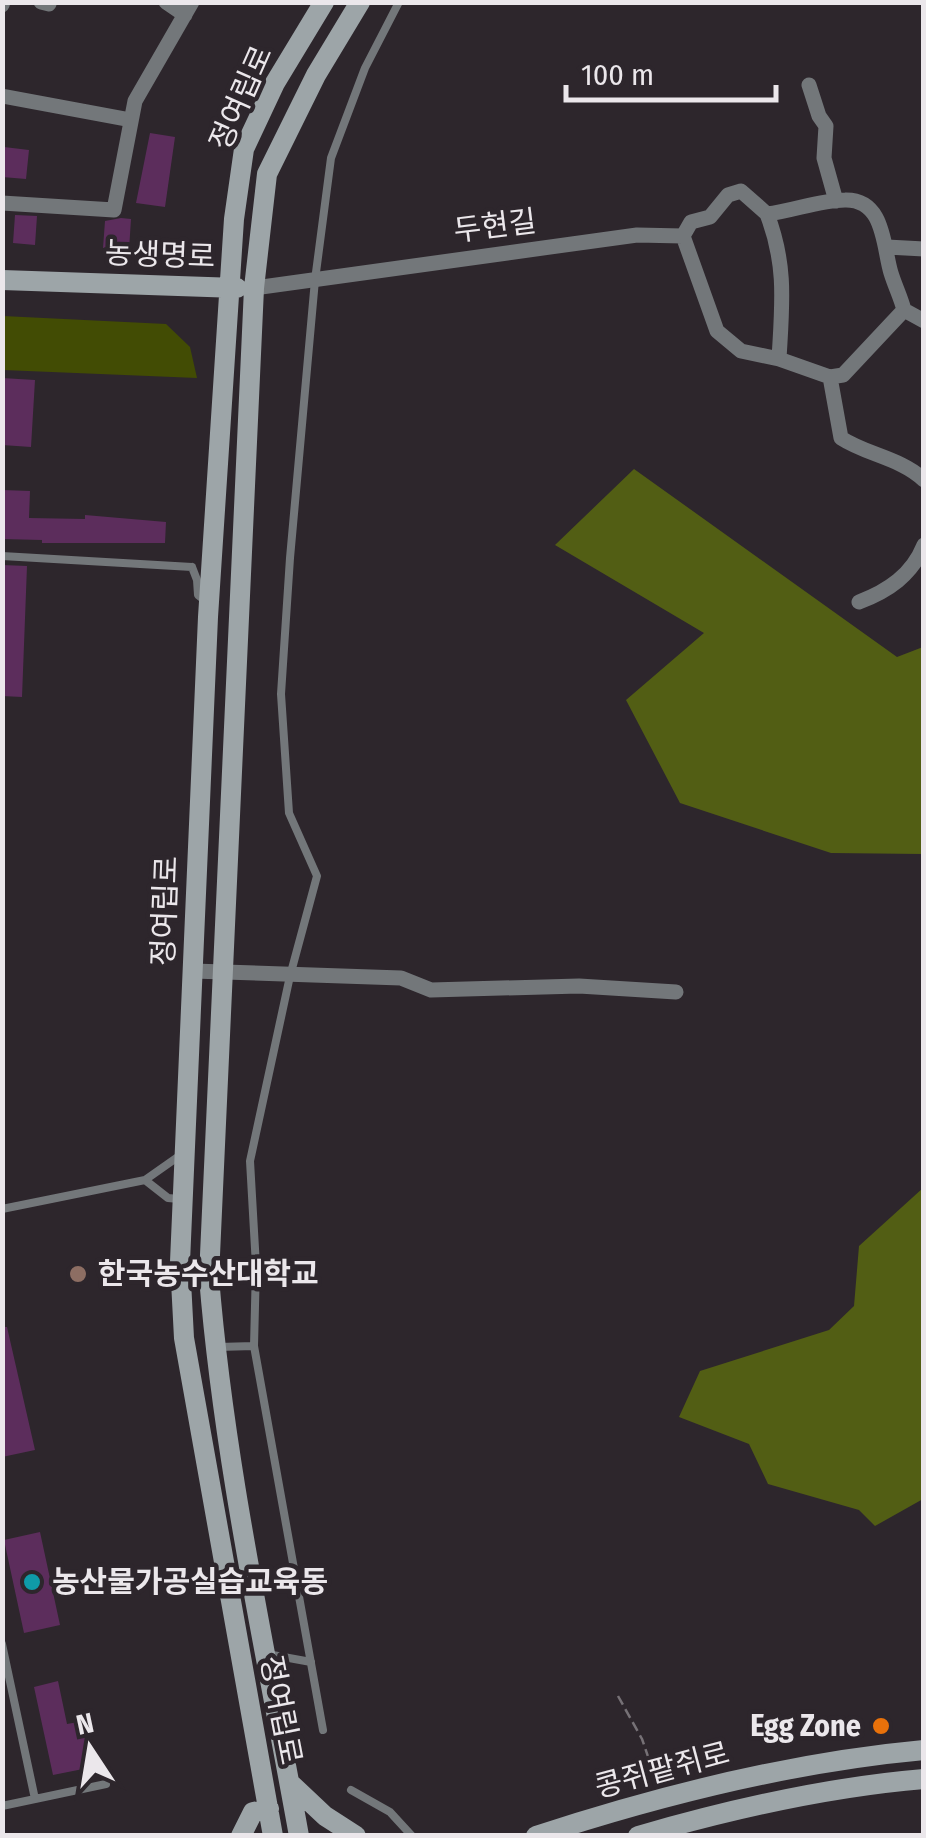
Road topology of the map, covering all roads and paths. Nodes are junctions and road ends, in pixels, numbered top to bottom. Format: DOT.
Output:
graph roads {
  1 [pos="166,2"];
  2 [pos="324,2"];
  3 [pos="360,2"];
  4 [pos="400,2"];
  5 [pos="188,9"];
  6 [pos="809,85"];
  7 [pos="2,96"];
  8 [pos="132,120"];
  9 [pos="836,201"];
  10 [pos="2,203"];
  11 [pos="768,214"];
  12 [pos="682,236"];
  13 [pos="887,247"];
  14 [pos="924,250"];
  15 [pos="2,280"];
  16 [pos="316,280"];
  17 [pos="227,288"];
  18 [pos="254,288"];
  19 [pos="904,310"];
  20 [pos="924,321"];
  21 [pos="779,359"];
  22 [pos="830,377"];
  23 [pos="924,480"];
  24 [pos="214,534"];
  25 [pos="924,545"];
  26 [pos="2,556"];
  27 [pos="192,567"];
  28 [pos="858,602"];
  29 [pos="208,603"];
  30 [pos="192,971"];
  31 [pos="220,972"];
  32 [pos="290,976"];
  33 [pos="676,992"];
  34 [pos="185,1152"];
  35 [pos="216,1152"];
  36 [pos="145,1180"];
  37 [pos="183,1200"];
  38 [pos="2,1209"];
  39 [pos="254,1346"];
  40 [pos="214,1347"];
  41 [pos="2,1644"];
  42 [pos="267,1654"];
  43 [pos="310,1662"];
  44 [pos="618,1696"];
  45 [pos="323,1730"];
  46 [pos="924,1750"];
  47 [pos="924,1779"];
  48 [pos="289,1782"];
  49 [pos="106,1784"];
  50 [pos="351,1790"];
  51 [pos="35,1799"];
  52 [pos="663,1800"];
  53 [pos="2,1806"];
  54 [pos="269,1809"];
  55 [pos="701,1827"];
  56 [pos="241,1836"];
  57 [pos="274,1836"];
  58 [pos="299,1836"];
  59 [pos="356,1836"];
  60 [pos="412,1836"];
  61 [pos="536,1836"];
  62 [pos="638,1836"];
  1 -- 5 [label="street"];
  2 -- 17 [label="street, 정여립로"];
  3 -- 18 [label="street, 정여립로"];
  4 -- 16 [label="lane"];
  5 -- 8 [label="street"];
  6 -- 9 [label="street"];
  7 -- 8 [label="street"];
  8 -- 10 [label="street"];
  9 -- 11 [label="street"];
  9 -- 13 [label="street"];
  11 -- 12 [label="street"];
  11 -- 21 [label="street"];
  12 -- 16 [label="street, 두현길"];
  12 -- 21 [label="street"];
  13 -- 14 [label="street"];
  13 -- 19 [label="street"];
  15 -- 17 [label="street, 농생명로"];
  16 -- 18 [label="street, 농생명로"];
  16 -- 32 [label="lane"];
  17 -- 18 [label="street, 농생명로"];
  17 -- 24 [label="street, 정여립로"];
  18 -- 31 [label="street, 정여립로"];
  19 -- 20 [label="street"];
  19 -- 22 [label="street"];
  21 -- 22 [label="street"];
  22 -- 23 [label="street"];
  24 -- 27 [label="lane"];
  24 -- 29 [label="street, 정여립로"];
  25 -- 28 [label="street"];
  26 -- 27 [label="lane"];
  27 -- 29 [label="lane"];
  29 -- 30 [label="street, 정여립로"];
  30 -- 31 [label="street"];
  30 -- 34 [label="street, 정여립로"];
  31 -- 32 [label="street"];
  31 -- 35 [label="street, 정여립로"];
  32 -- 33 [label="street"];
  32 -- 39 [label="lane"];
  34 -- 35 [label="street"];
  34 -- 36 [label="lane"];
  34 -- 37 [label="street, 정여립로"];
  35 -- 40 [label="street, 정여립로"];
  36 -- 37 [label="lane"];
  36 -- 38 [label="lane"];
  37 -- 54 [label="street, 정여립로"];
  39 -- 40 [label="lane"];
  39 -- 43 [label="lane"];
  40 -- 42 [label="street, 정여립로"];
  41 -- 51 [label="lane"];
  42 -- 43 [label="lane"];
  42 -- 48 [label="street, 정여립로"];
  43 -- 45 [label="lane"];
  44 -- 52 [label="path"];
  46 -- 52 [label="street, 콩쥐팥쥐로"];
  47 -- 55 [label="street, 콩쥐팥쥐로"];
  48 -- 58 [label="street, 정여립로"];
  48 -- 59 [label="street"];
  49 -- 51 [label="lane"];
  50 -- 60 [label="lane"];
  51 -- 53 [label="lane"];
  52 -- 61 [label="street, 콩쥐팥쥐로"];
  54 -- 56 [label="street"];
  54 -- 57 [label="street, 정여립로"];
  55 -- 62 [label="street, 콩쥐팥쥐로"];
}
